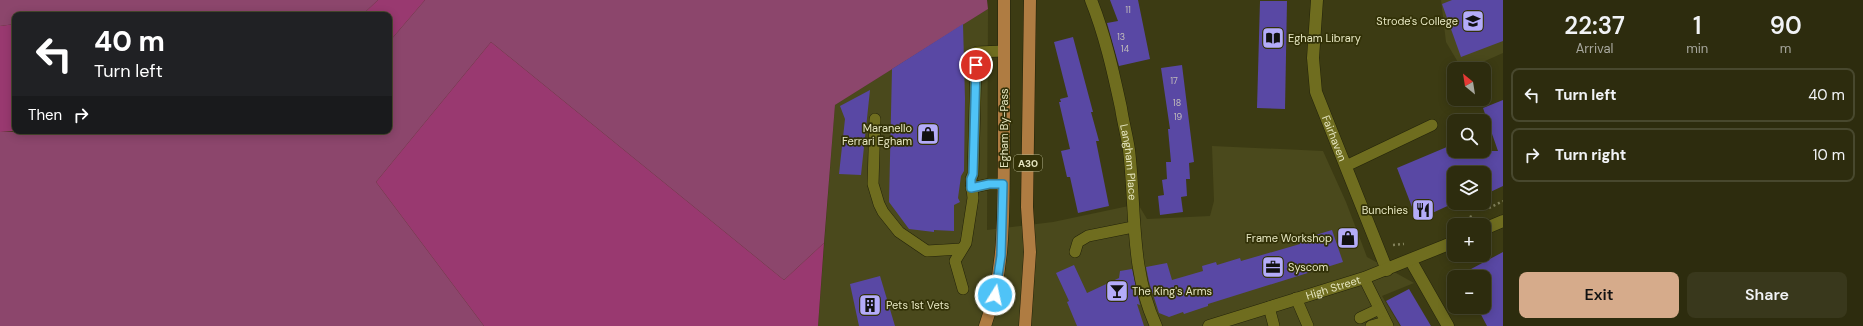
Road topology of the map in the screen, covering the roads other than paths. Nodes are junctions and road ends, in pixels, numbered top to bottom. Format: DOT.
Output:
graph roads {
  1 [pos="1004,0"];
  2 [pos="1030,0"];
  3 [pos="1091,0"];
  4 [pos="1317,0"];
  5 [pos="1004,50"];
  6 [pos="876,119"];
  7 [pos="1432,125"];
  8 [pos="1346,166"];
  9 [pos="1003,184"];
  10 [pos="971,188"];
  11 [pos="1503,221"];
  12 [pos="1133,227"];
  13 [pos="1491,227"];
  14 [pos="1447,245"];
  15 [pos="961,249"];
  16 [pos="1075,252"];
  17 [pos="1411,260"];
  18 [pos="1387,270"];
  19 [pos="1364,278"];
  20 [pos="963,289"];
  21 [pos="1296,298"];
  22 [pos="1269,307"];
  23 [pos="1379,309"];
  24 [pos="1360,318"];
  25 [pos="1386,324"];
  26 [pos="985,326"];
  27 [pos="1025,326"];
  28 [pos="1156,326"];
  29 [pos="1209,326"];
  30 [pos="1274,326"];
  31 [pos="1308,326"];
  32 [pos="1371,326"];
  33 [pos="1448,326"];
  1 -- 5 [label="main road, Egham By-Pass / A30"];
  2 -- 27 [label="main road, A30"];
  3 -- 12 [label="street, Langham Place"];
  4 -- 8 [label="street, Fairhaven"];
  5 -- 9 [label="main road, Egham By-Pass / A30"];
  5 -- 10 [label="lane"];
  6 -- 15 [label="lane"];
  7 -- 8 [label="lane"];
  8 -- 18 [label="street, Fairhaven"];
  9 -- 10 [label="lane"];
  9 -- 26 [label="main road, Egham By-Pass / A30"];
  10 -- 15 [label="lane"];
  11 -- 13 [label="street"];
  12 -- 16 [label="lane"];
  12 -- 28 [label="street, Langham Place"];
  14 -- 17 [label="street, High Street"];
  15 -- 20 [label="lane"];
  17 -- 18 [label="street, High Street"];
  17 -- 33 [label="street"];
  18 -- 19 [label="street, High Street"];
  19 -- 21 [label="street, High Street"];
  19 -- 23 [label="lane"];
  21 -- 22 [label="street, High Street"];
  21 -- 31 [label="lane"];
  22 -- 29 [label="street, High Street"];
  22 -- 30 [label="lane"];
  23 -- 24 [label="lane"];
  23 -- 25 [label="lane"];
  25 -- 32 [label="lane"];
}
